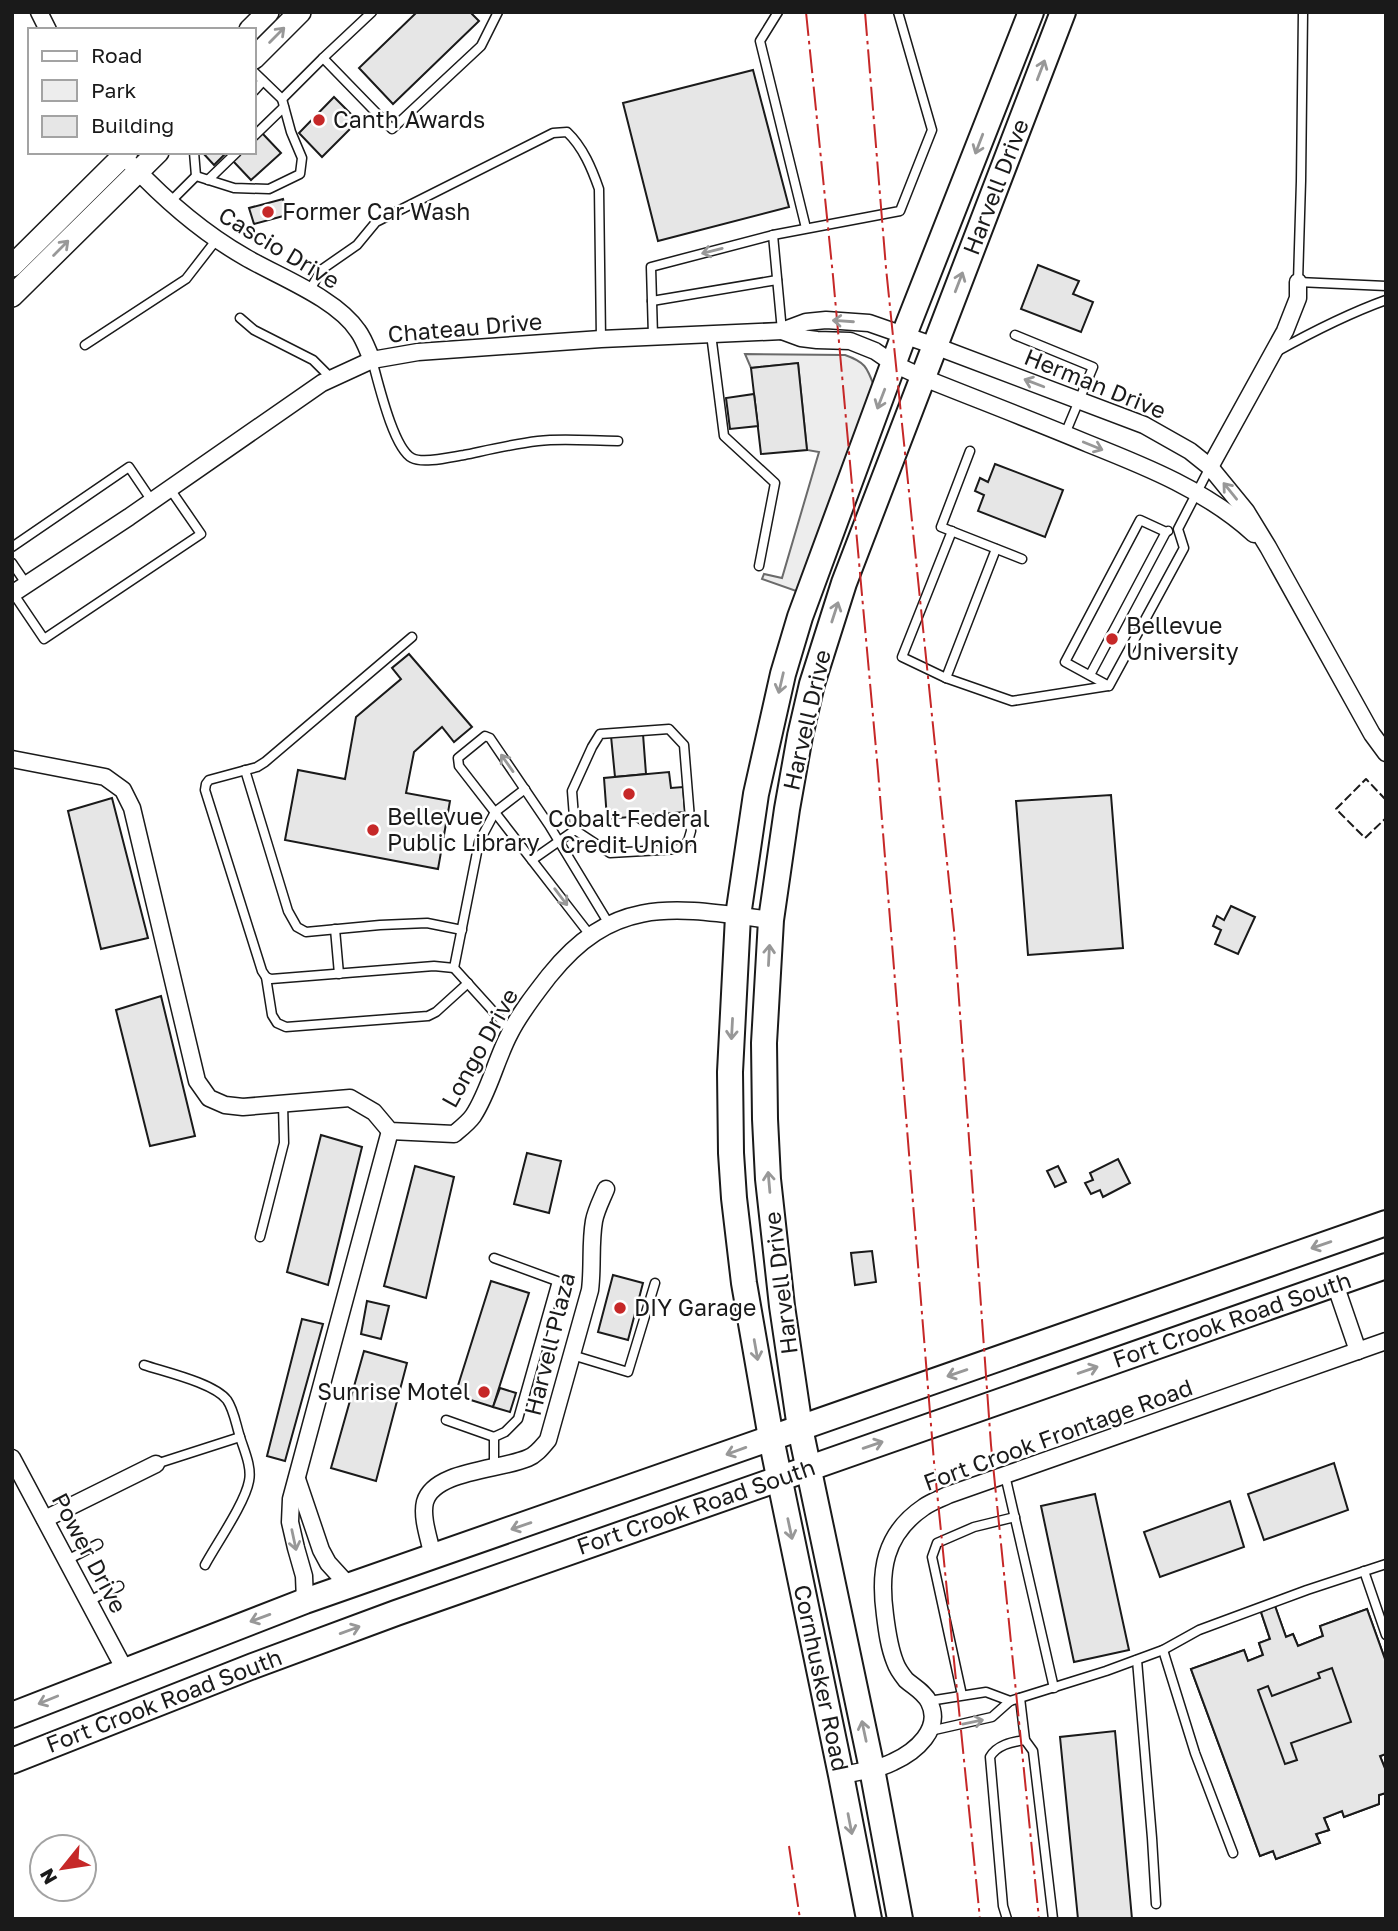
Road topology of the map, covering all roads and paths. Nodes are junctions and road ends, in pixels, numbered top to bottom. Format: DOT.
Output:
graph roads {
  1 [pos="39,12"];
  2 [pos="268,12"];
  3 [pos="300,12"];
  4 [pos="372,12"];
  5 [pos="498,12"];
  6 [pos="778,12"];
  7 [pos="898,12"];
  8 [pos="1031,12"];
  9 [pos="1063,12"];
  10 [pos="1303,12"];
  11 [pos="47,28"];
  12 [pos="252,28"];
  13 [pos="256,56"];
  14 [pos="323,58"];
  15 [pos="256,74"];
  16 [pos="263,81"];
  17 [pos="256,89"];
  18 [pos="283,103"];
  19 [pos="256,134"];
  20 [pos="123,154"];
  21 [pos="125,154"];
  22 [pos="156,154"];
  23 [pos="194,154"];
  24 [pos="235,154"];
  25 [pos="138,171"];
  26 [pos="196,176"];
  27 [pos="208,180"];
  28 [pos="170,202"];
  29 [pos="806,228"];
  30 [pos="774,235"];
  31 [pos="217,239"];
  32 [pos="12,266"];
  33 [pos="777,280"];
  34 [pos="1298,282"];
  35 [pos="1386,286"];
  36 [pos="309,292"];
  37 [pos="12,296"];
  38 [pos="1386,300"];
  39 [pos="652,301"];
  40 [pos="240,317"];
  41 [pos="782,331"];
  42 [pos="711,334"];
  43 [pos="904,335"];
  44 [pos="1015,335"];
  45 [pos="653,337"];
  46 [pos="601,339"];
  47 [pos="85,345"];
  48 [pos="934,346"];
  49 [pos="1273,353"];
  50 [pos="372,360"];
  51 [pos="894,364"];
  52 [pos="331,378"];
  53 [pos="924,378"];
  54 [pos="1079,400"];
  55 [pos="1065,434"];
  56 [pos="618,441"];
  57 [pos="970,452"];
  58 [pos="1210,467"];
  59 [pos="170,489"];
  60 [pos="1197,494"];
  61 [pos="152,501"];
  62 [pos="1178,529"];
  63 [pos="951,531"];
  64 [pos="1166,532"];
  65 [pos="12,547"];
  66 [pos="1268,547"];
  67 [pos="996,549"];
  68 [pos="1022,559"];
  69 [pos="12,563"];
  70 [pos="759,566"];
  71 [pos="17,590"];
  72 [pos="412,637"];
  73 [pos="1090,675"];
  74 [pos="946,678"];
  75 [pos="1109,686"];
  76 [pos="1386,753"];
  77 [pos="12,759"];
  78 [pos="245,770"];
  79 [pos="525,789"];
  80 [pos="495,812"];
  81 [pos="575,830"];
  82 [pos="558,840"];
  83 [pos="532,860"];
  84 [pos="738,916"];
  85 [pos="771,920"];
  86 [pos="609,924"];
  87 [pos="335,929"];
  88 [pos="462,930"];
  89 [pos="590,935"];
  90 [pos="454,968"];
  91 [pos="339,974"];
  92 [pos="266,977"];
  93 [pos="468,983"];
  94 [pos="511,1031"];
  95 [pos="283,1104"];
  96 [pos="390,1131"];
  97 [pos="606,1189"];
  98 [pos="1386,1223"];
  99 [pos="260,1237"];
  100 [pos="494,1258"];
  101 [pos="1386,1266"];
  102 [pos="655,1283"];
  103 [pos="1335,1284"];
  104 [pos="1386,1341"];
  105 [pos="1357,1351"];
  106 [pos="572,1355"];
  107 [pos="144,1366"];
  108 [pos="446,1420"];
  109 [pos="800,1428"];
  110 [pos="240,1437"];
  111 [pos="494,1437"];
  112 [pos="771,1438"];
  113 [pos="12,1458"];
  114 [pos="156,1464"];
  115 [pos="494,1468"];
  116 [pos="808,1468"];
  117 [pos="1006,1475"];
  118 [pos="779,1478"];
  119 [pos="297,1479"];
  120 [pos="1015,1517"];
  121 [pos="45,1519"];
  122 [pos="98,1544"];
  123 [pos="433,1557"];
  124 [pos="67,1560"];
  125 [pos="1386,1564"];
  126 [pos="205,1565"];
  127 [pos="1364,1571"];
  128 [pos="119,1586"];
  129 [pos="349,1586"];
  130 [pos="89,1601"];
  131 [pos="306,1601"];
  132 [pos="1386,1635"];
  133 [pos="1163,1650"];
  134 [pos="1137,1660"];
  135 [pos="125,1670"];
  136 [pos="1054,1688"];
  137 [pos="962,1695"];
  138 [pos="1020,1698"];
  139 [pos="929,1701"];
  140 [pos="1010,1701"];
  141 [pos="12,1715"];
  142 [pos="930,1731"];
  143 [pos="1025,1740"];
  144 [pos="12,1761"];
  145 [pos="872,1769"];
  146 [pos="841,1775"];
  147 [pos="1233,1853"];
  148 [pos="1156,1904"];
  149 [pos="869,1919"];
  150 [pos="900,1919"];
  151 [pos="1007,1919"];
  152 [pos="1053,1919"];
  1 -- 11 [label="street"];
  2 -- 12 [label="main road"];
  13 -- 3 [label="main road, one-way"];
  4 -- 14 [label="lane"];
  5 -- 14 [label="lane"];
  6 -- 29 [label="lane"];
  7 -- 29 [label="lane"];
  8 -- 43 [label="main road, Harvell Drive, one-way"];
  48 -- 9 [label="main road, Harvell Drive, one-way"];
  10 -- 34 [label="lane"];
  14 -- 18 [label="lane"];
  15 -- 16 [label="lane"];
  16 -- 17 [label="lane"];
  16 -- 18 [label="lane"];
  18 -- 19 [label="lane"];
  18 -- 27 [label="lane"];
  20 -- 32 [label="main road"];
  21 -- 25 [label="street, Cascio Drive"];
  22 -- 25 [label="main road"];
  23 -- 26 [label="lane"];
  24 -- 27 [label="lane"];
  25 -- 28 [label="street, Cascio Drive"];
  37 -- 25 [label="main road, one-way"];
  26 -- 27 [label="lane"];
  26 -- 28 [label="lane"];
  28 -- 31 [label="street, Cascio Drive"];
  29 -- 30 [label="lane"];
  30 -- 33 [label="lane"];
  30 -- 39 [label="lane, one-way"];
  31 -- 36 [label="street, Cascio Drive"];
  31 -- 47 [label="lane"];
  33 -- 39 [label="lane"];
  33 -- 41 [label="lane"];
  34 -- 35 [label="lane"];
  34 -- 49 [label="street"];
  36 -- 46 [label="lane"];
  36 -- 50 [label="street, Cascio Drive"];
  38 -- 49 [label="lane"];
  39 -- 45 [label="lane"];
  40 -- 52 [label="lane"];
  41 -- 42 [label="street, Chateau Drive"];
  43 -- 41 [label="street, Chateau Drive, one-way"];
  41 -- 51 [label="street, Chateau Drive"];
  42 -- 45 [label="street, Chateau Drive"];
  42 -- 70 [label="lane"];
  43 -- 48 [label="street, Herman Drive"];
  43 -- 51 [label="main road, Harvell Drive"];
  44 -- 54 [label="lane"];
  45 -- 46 [label="street, Chateau Drive"];
  46 -- 50 [label="street, Chateau Drive"];
  48 -- 53 [label="main road, Harvell Drive"];
  54 -- 48 [label="street, Herman Drive, one-way"];
  49 -- 58 [label="street"];
  50 -- 52 [label="street, Chateau Drive"];
  50 -- 56 [label="lane"];
  51 -- 53 [label="street, Herman Drive"];
  51 -- 84 [label="main road, Harvell Drive, one-way"];
  52 -- 59 [label="street, Chateau Drive"];
  53 -- 55 [label="street, Herman Drive"];
  85 -- 53 [label="main road, Harvell Drive, one-way"];
  54 -- 55 [label="lane"];
  54 -- 58 [label="street, Herman Drive"];
  55 -- 60 [label="street, Herman Drive, one-way"];
  57 -- 63 [label="lane"];
  58 -- 60 [label="lane"];
  66 -- 58 [label="street, Herman Drive, one-way"];
  59 -- 61 [label="street, Chateau Drive"];
  59 -- 71 [label="lane"];
  60 -- 62 [label="lane"];
  60 -- 66 [label="street, Herman Drive"];
  61 -- 65 [label="lane"];
  61 -- 71 [label="street, Chateau Drive"];
  62 -- 64 [label="lane"];
  62 -- 75 [label="lane"];
  63 -- 67 [label="lane"];
  63 -- 74 [label="lane"];
  64 -- 73 [label="lane"];
  64 -- 73 [label="lane"];
  66 -- 76 [label="street, Herman Drive"];
  67 -- 68 [label="lane"];
  67 -- 74 [label="lane"];
  69 -- 71 [label="lane"];
  72 -- 78 [label="lane"];
  73 -- 75 [label="lane"];
  74 -- 75 [label="lane"];
  77 -- 95 [label="street"];
  78 -- 87 [label="lane"];
  78 -- 92 [label="lane"];
  79 -- 80 [label="lane"];
  79 -- 80 [label="lane, one-way"];
  79 -- 82 [label="lane"];
  80 -- 83 [label="lane"];
  80 -- 88 [label="lane"];
  81 -- 81 [label="lane"];
  81 -- 82 [label="lane"];
  82 -- 83 [label="lane"];
  82 -- 86 [label="lane"];
  83 -- 89 [label="lane, one-way"];
  84 -- 85 [label="street, Longo Drive"];
  84 -- 86 [label="street, Longo Drive"];
  84 -- 112 [label="main road, Harvell Drive, one-way"];
  109 -- 85 [label="main road, Harvell Drive, one-way"];
  86 -- 89 [label="street, Longo Drive"];
  87 -- 88 [label="lane"];
  87 -- 91 [label="lane"];
  88 -- 90 [label="lane"];
  89 -- 94 [label="street, Longo Drive"];
  90 -- 91 [label="lane"];
  90 -- 93 [label="lane"];
  91 -- 92 [label="lane"];
  92 -- 93 [label="lane"];
  93 -- 94 [label="lane"];
  94 -- 96 [label="street, Longo Drive"];
  95 -- 96 [label="street"];
  95 -- 99 [label="lane"];
  96 -- 119 [label="street"];
  97 -- 106 [label="street, Harvell Plaza"];
  98 -- 109 [label="main road, Fort Crook Road South, one-way"];
  100 -- 111 [label="lane"];
  101 -- 103 [label="main road, Fort Crook Road South"];
  102 -- 106 [label="lane"];
  103 -- 105 [label="street"];
  116 -- 103 [label="main road, Fort Crook Road South, one-way"];
  104 -- 105 [label="street, Fort Crook Frontage Road"];
  105 -- 117 [label="street, Fort Crook Frontage Road"];
  106 -- 115 [label="street, Harvell Plaza"];
  107 -- 110 [label="lane"];
  108 -- 111 [label="lane"];
  109 -- 112 [label="main road, Fort Crook Road South"];
  109 -- 116 [label="main road, Harvell Drive"];
  110 -- 114 [label="lane"];
  110 -- 126 [label="lane"];
  111 -- 115 [label="lane"];
  112 -- 118 [label="main road, Cornhusker Road"];
  112 -- 123 [label="main road, Fort Crook Road South, one-way"];
  113 -- 121 [label="street, Power Drive"];
  114 -- 121 [label="street"];
  115 -- 123 [label="street, Harvell Plaza"];
  116 -- 118 [label="main road, Fort Crook Road South"];
  145 -- 116 [label="main road, Cornhusker Road, one-way"];
  117 -- 120 [label="lane"];
  117 -- 139 [label="street, Fort Crook Frontage Road"];
  144 -- 118 [label="main road, Fort Crook Road South, one-way"];
  118 -- 146 [label="main road, Cornhusker Road, one-way"];
  119 -- 129 [label="street"];
  119 -- 131 [label="street, one-way"];
  120 -- 136 [label="lane"];
  120 -- 137 [label="lane"];
  121 -- 124 [label="street, Power Drive"];
  122 -- 124 [label="lane"];
  123 -- 129 [label="main road, Fort Crook Road South"];
  124 -- 130 [label="street, Power Drive"];
  125 -- 127 [label="lane"];
  127 -- 132 [label="lane"];
  127 -- 133 [label="lane"];
  128 -- 130 [label="lane"];
  129 -- 131 [label="main road, Fort Crook Road South"];
  130 -- 135 [label="street, Power Drive"];
  131 -- 135 [label="main road, Fort Crook Road South, one-way"];
  133 -- 134 [label="lane"];
  133 -- 147 [label="lane"];
  134 -- 136 [label="lane"];
  134 -- 148 [label="lane"];
  135 -- 141 [label="main road, Fort Crook Road South, one-way"];
  136 -- 138 [label="lane"];
  137 -- 139 [label="lane"];
  137 -- 140 [label="lane"];
  138 -- 140 [label="lane"];
  138 -- 143 [label="lane"];
  139 -- 142 [label="street"];
  142 -- 140 [label="lane, one-way"];
  142 -- 145 [label="street"];
  143 -- 151 [label="lane"];
  143 -- 152 [label="lane"];
  145 -- 146 [label="street"];
  145 -- 150 [label="main road, Cornhusker Road"];
  146 -- 149 [label="main road, Cornhusker Road, one-way"];
}
